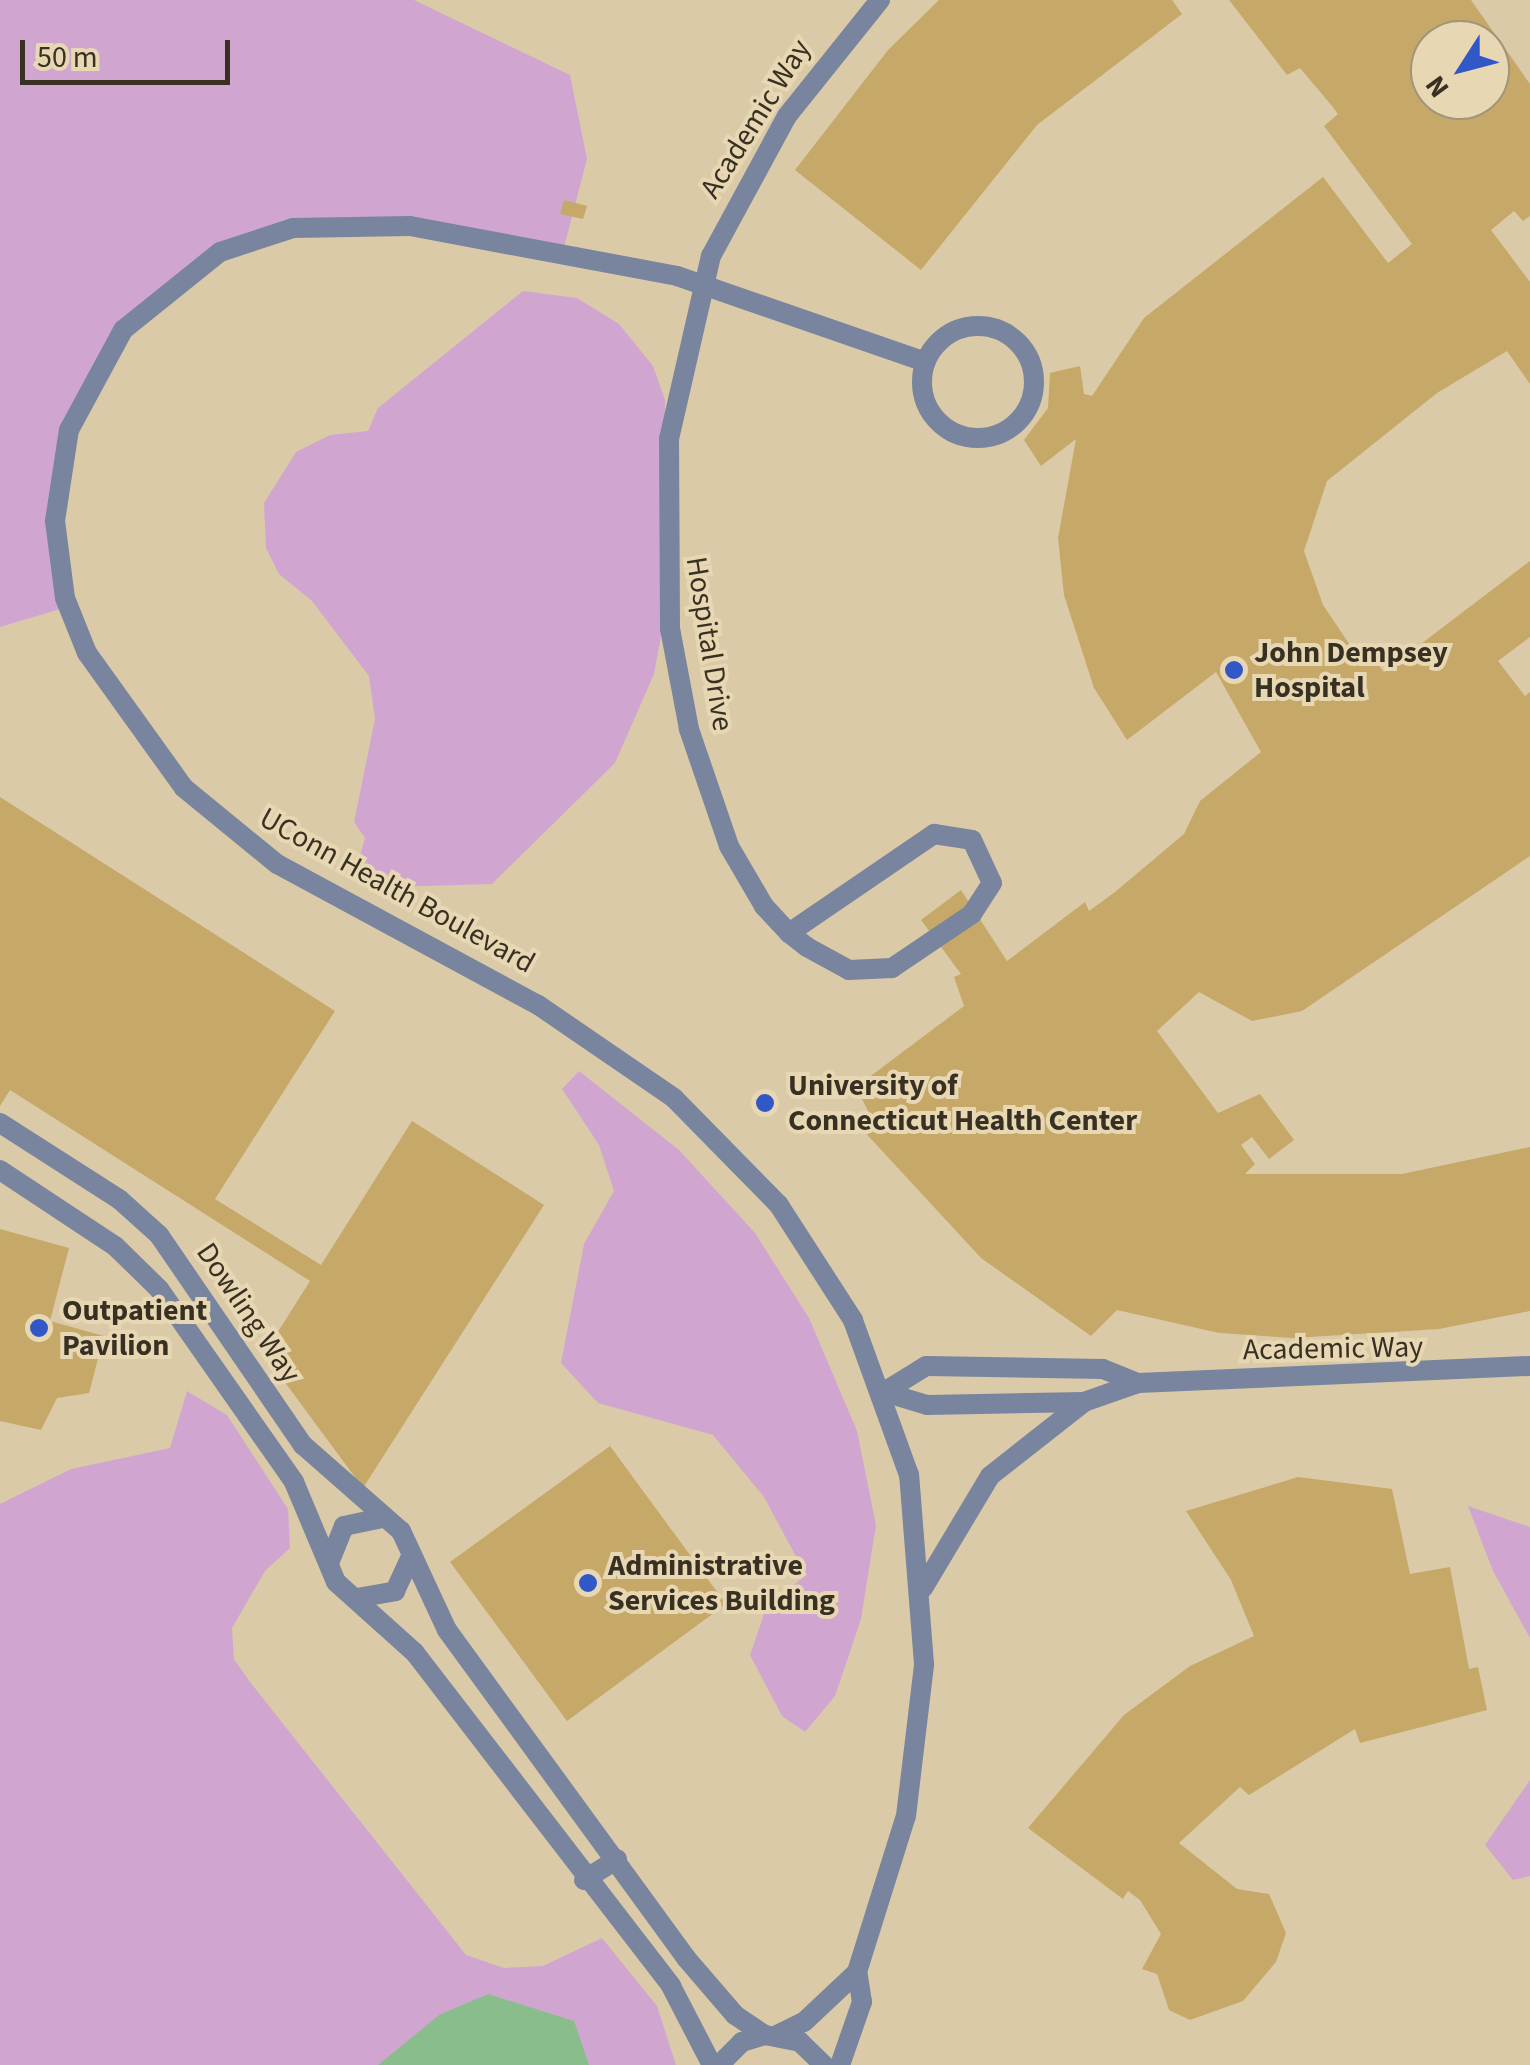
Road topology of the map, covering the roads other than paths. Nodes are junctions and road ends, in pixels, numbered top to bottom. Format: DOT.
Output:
graph roads {
  1 [pos="880,0"];
  2 [pos="703,283"];
  3 [pos="926,362"];
  4 [pos="789,933"];
  5 [pos="0,1123"];
  6 [pos="0,1170"];
  7 [pos="1530,1366"];
  8 [pos="1138,1383"];
  9 [pos="884,1392"];
  10 [pos="1084,1402"];
  11 [pos="383,1519"];
  12 [pos="412,1556"];
  13 [pos="330,1569"];
  14 [pos="922,1590"];
  15 [pos="357,1598"];
  16 [pos="618,1859"];
  17 [pos="584,1880"];
  18 [pos="857,1972"];
  19 [pos="771,2035"];
  20 [pos="715,2065"];
  21 [pos="824,2065"];
  22 [pos="840,2065"];
  1 -- 2 [label="street, Academic Way"];
  2 -- 3 [label="street, UConn Health Boulevard"];
  2 -- 4 [label="street, Hospital Drive"];
  2 -- 9 [label="street, UConn Health Boulevard"];
  3 -- 3 [label="street"];
  4 -- 4 [label="street, Hospital Drive"];
  5 -- 11 [label="street, Dowling Way"];
  6 -- 13 [label="street, Dowling Way"];
  7 -- 8 [label="street, Academic Way"];
  8 -- 9 [label="street, Academic Way"];
  8 -- 10 [label="street, Academic Way"];
  9 -- 10 [label="street, Academic Way"];
  9 -- 14 [label="street, UConn Health Boulevard"];
  10 -- 14 [label="street, Academic Way"];
  11 -- 12 [label="street, Dowling Way"];
  11 -- 13 [label="street"];
  12 -- 15 [label="street"];
  12 -- 16 [label="street, Dowling Way"];
  13 -- 15 [label="street, Dowling Way"];
  14 -- 18 [label="street, UConn Health Boulevard"];
  15 -- 17 [label="street, Dowling Way"];
  16 -- 17 [label="street"];
  16 -- 19 [label="street, Dowling Way"];
  17 -- 20 [label="street, Dowling Way"];
  18 -- 19 [label="street"];
  18 -- 22 [label="street, UConn Health Boulevard"];
  19 -- 20 [label="street"];
  19 -- 21 [label="street, Dowling Way"];
}
